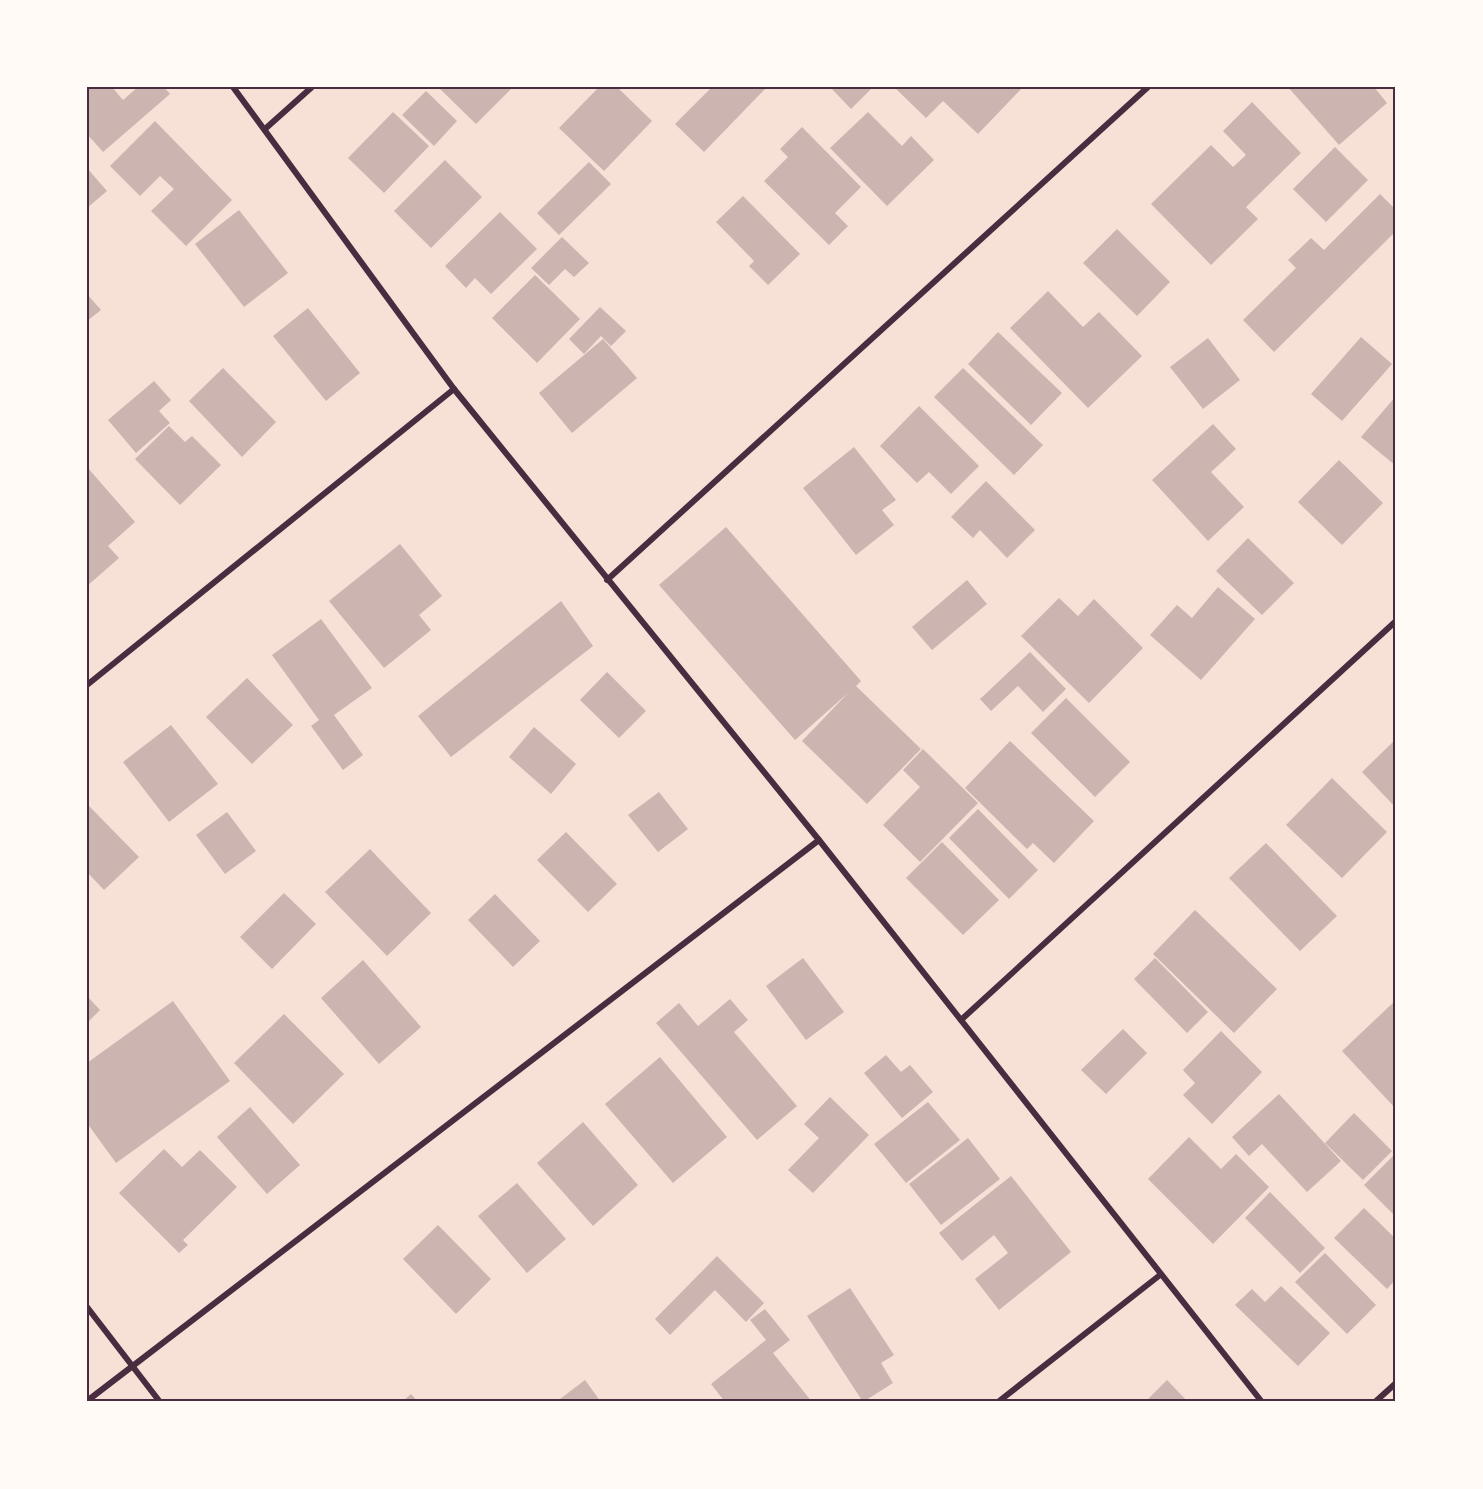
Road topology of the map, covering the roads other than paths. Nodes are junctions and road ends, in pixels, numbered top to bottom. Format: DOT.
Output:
graph roads {
  1 [pos="233,87"];
  2 [pos="312,87"];
  3 [pos="1148,87"];
  4 [pos="266,129"];
  5 [pos="454,389"];
  6 [pos="607,580"];
  7 [pos="1396,621"];
  8 [pos="87,685"];
  9 [pos="819,840"];
  10 [pos="961,1020"];
  11 [pos="1160,1275"];
  12 [pos="87,1307"];
  13 [pos="131,1365"];
  14 [pos="1396,1383"];
  15 [pos="87,1401"];
  16 [pos="160,1402"];
  17 [pos="998,1402"];
  18 [pos="1262,1402"];
  19 [pos="1375,1402"];
  1 -- 4 [label="street"];
  2 -- 4 [label="street"];
  3 -- 6 [label="street"];
  4 -- 5 [label="street"];
  5 -- 6 [label="street"];
  5 -- 8 [label="street"];
  6 -- 9 [label="street"];
  7 -- 10 [label="street"];
  9 -- 10 [label="street"];
  9 -- 13 [label="street"];
  10 -- 11 [label="street"];
  11 -- 17 [label="street"];
  11 -- 18 [label="street"];
  12 -- 13 [label="street"];
  13 -- 15 [label="street"];
  13 -- 16 [label="street"];
  14 -- 19 [label="street"];
}
